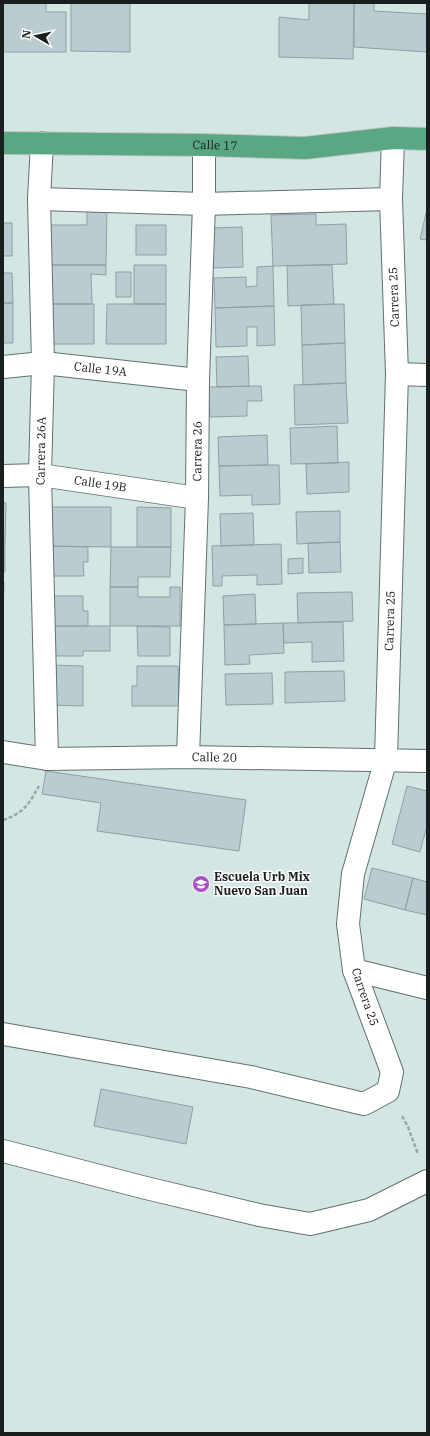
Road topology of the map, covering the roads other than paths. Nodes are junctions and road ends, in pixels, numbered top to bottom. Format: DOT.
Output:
graph roads {
  1 [pos="393,138"];
  2 [pos="427,139"];
  3 [pos="42,142"];
  4 [pos="3,143"];
  5 [pos="204,145"];
  6 [pos="39,199"];
  7 [pos="391,200"];
  8 [pos="204,204"];
  9 [pos="43,363"];
  10 [pos="3,367"];
  11 [pos="397,374"];
  12 [pos="427,375"];
  13 [pos="198,380"];
  14 [pos="40,475"];
  15 [pos="3,476"];
  16 [pos="197,498"];
  17 [pos="3,752"];
  18 [pos="188,757"];
  19 [pos="47,759"];
  20 [pos="386,759"];
  21 [pos="427,761"];
  22 [pos="354,970"];
  23 [pos="427,988"];
  24 [pos="3,1034"];
  25 [pos="3,1151"];
  26 [pos="427,1181"];
  1 -- 2 [label="highway, Calle 17"];
  1 -- 5 [label="highway, Calle 17"];
  1 -- 7 [label="street, Carrera 25"];
  3 -- 4 [label="highway, Calle 17"];
  3 -- 5 [label="highway, Calle 17"];
  3 -- 6 [label="street, Carrera 26A"];
  5 -- 8 [label="street, Carrera 26"];
  6 -- 8 [label="street"];
  6 -- 9 [label="street, Carrera 26A"];
  7 -- 8 [label="street"];
  7 -- 11 [label="street, Carrera 25"];
  8 -- 13 [label="street, Carrera 26"];
  9 -- 10 [label="street, Calle 19A"];
  9 -- 13 [label="street, Calle 19A"];
  9 -- 14 [label="street, Carrera 26A"];
  11 -- 12 [label="street"];
  11 -- 20 [label="street, Carrera 25"];
  13 -- 16 [label="street, Carrera 26"];
  14 -- 15 [label="street, Calle 19B"];
  14 -- 16 [label="street, Calle 19B"];
  14 -- 19 [label="street, Carrera 26A"];
  16 -- 18 [label="street, Carrera 26"];
  17 -- 19 [label="street, Calle 20"];
  18 -- 19 [label="street, Calle 20"];
  18 -- 20 [label="street, Calle 20"];
  20 -- 21 [label="street, Calle 20"];
  20 -- 22 [label="street, Carrera 25"];
  22 -- 23 [label="street"];
  22 -- 24 [label="street, Carrera 25"];
  25 -- 26 [label="street"];
}
